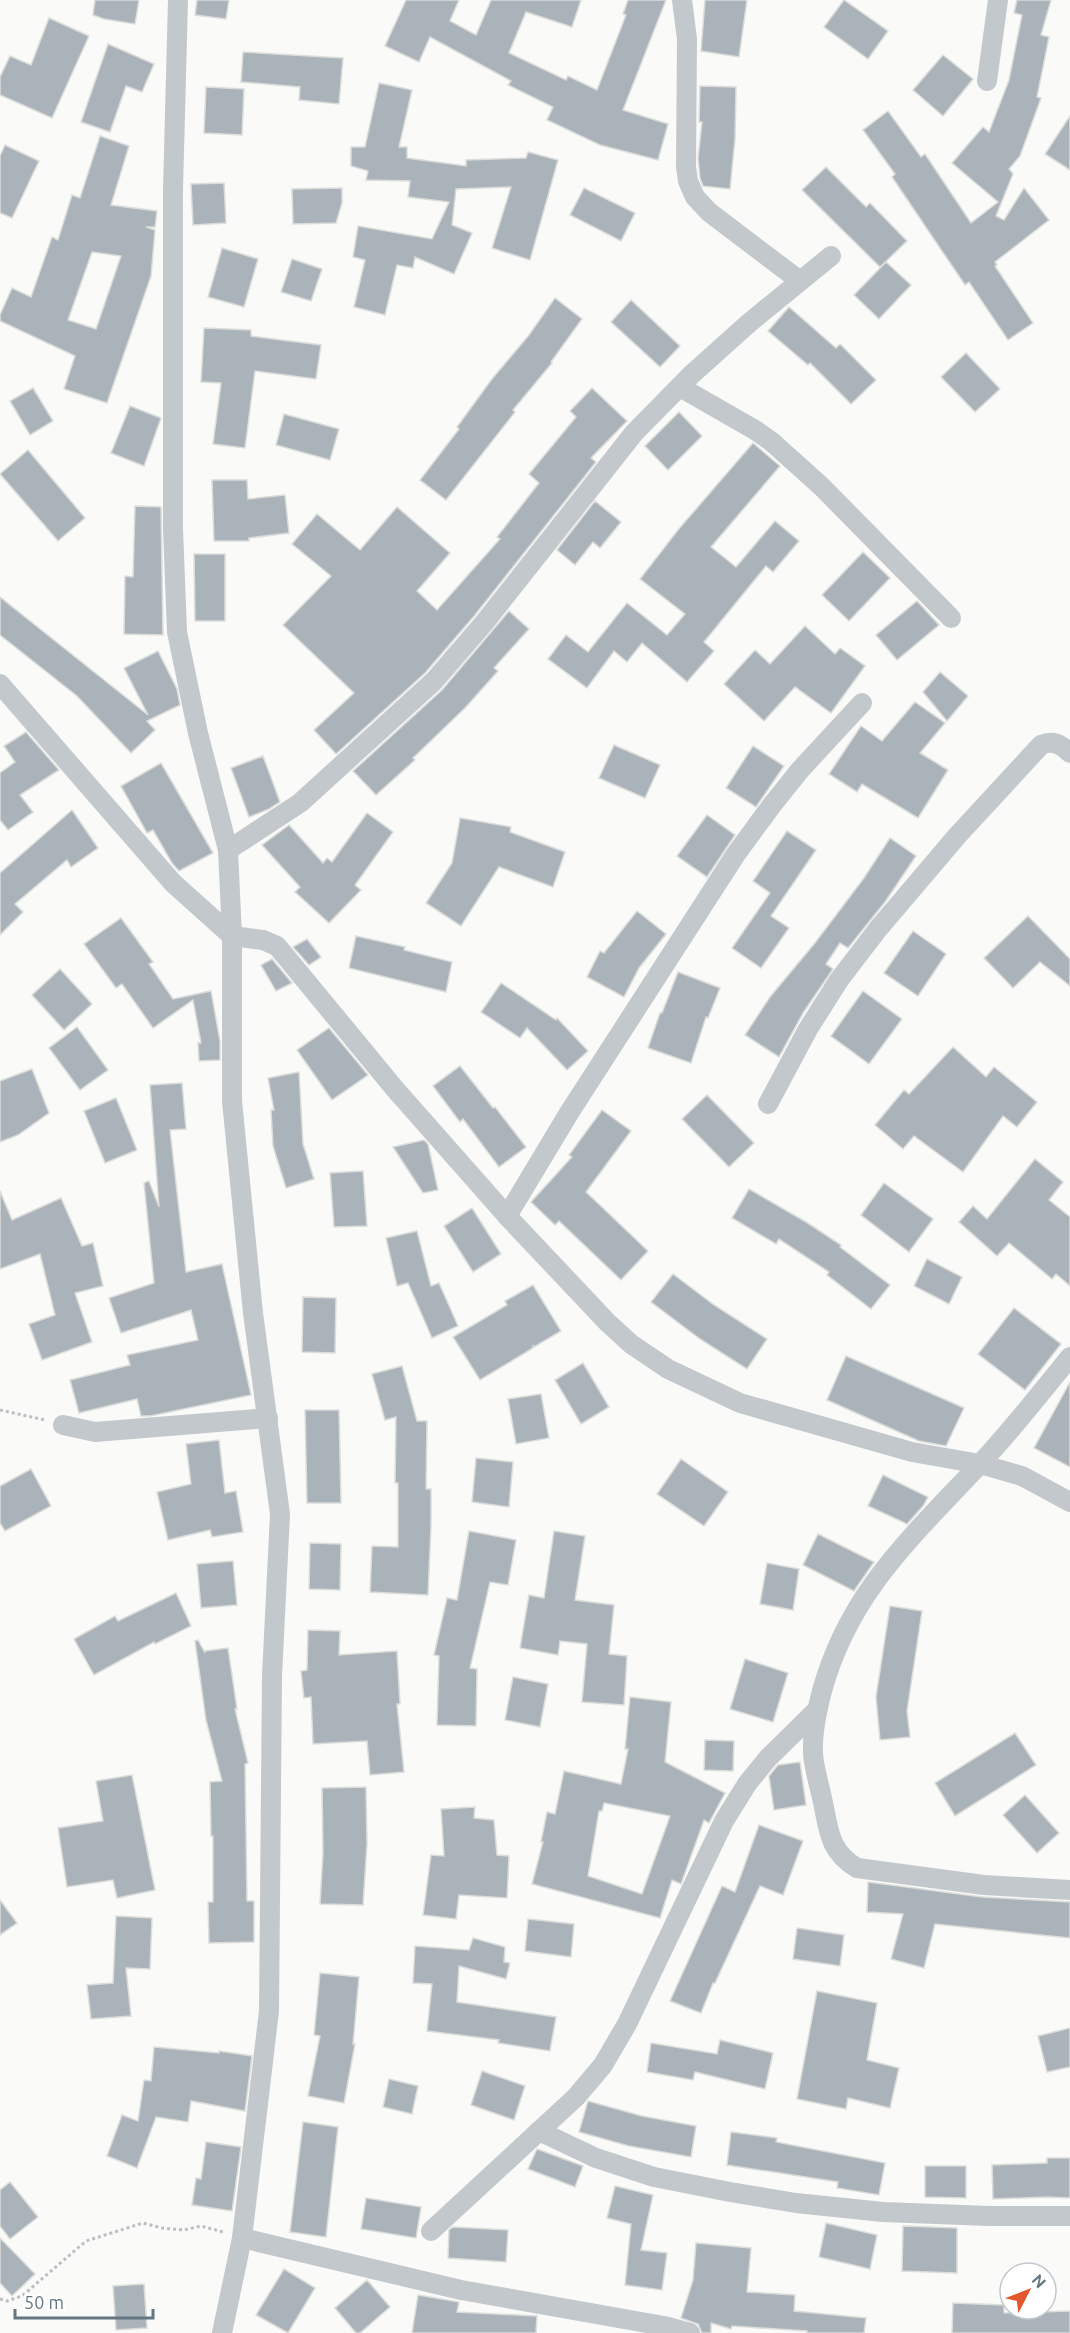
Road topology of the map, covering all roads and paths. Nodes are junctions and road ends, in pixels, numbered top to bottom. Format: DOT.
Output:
graph roads {
  1 [pos="177,0"];
  2 [pos="682,0"];
  3 [pos="998,0"];
  4 [pos="987,81"];
  5 [pos="831,256"];
  6 [pos="800,281"];
  7 [pos="680,387"];
  8 [pos="951,618"];
  9 [pos="0,684"];
  10 [pos="862,703"];
  11 [pos="1070,753"];
  12 [pos="228,850"];
  13 [pos="232,936"];
  14 [pos="768,1104"];
  15 [pos="507,1216"];
  16 [pos="1070,1357"];
  17 [pos="0,1410"];
  18 [pos="268,1418"];
  19 [pos="63,1425"];
  20 [pos="980,1464"];
  21 [pos="1070,1502"];
  22 [pos="816,1711"];
  23 [pos="1070,1890"];
  24 [pos="539,2131"];
  25 [pos="1070,2216"];
  26 [pos="432,2231"];
  27 [pos="243,2238"];
  28 [pos="0,2299"];
  29 [pos="222,2333"];
  30 [pos="690,2333"];
  1 -- 12 [label="street"];
  2 -- 6 [label="street"];
  3 -- 4 [label="street"];
  5 -- 6 [label="street"];
  6 -- 7 [label="street"];
  7 -- 8 [label="street"];
  7 -- 12 [label="street"];
  9 -- 13 [label="street"];
  10 -- 15 [label="street"];
  11 -- 14 [label="street"];
  12 -- 13 [label="street"];
  13 -- 15 [label="street"];
  13 -- 18 [label="street"];
  15 -- 20 [label="street"];
  16 -- 20 [label="street"];
  17 -- 19 [label="path"];
  18 -- 19 [label="street"];
  18 -- 27 [label="street"];
  20 -- 21 [label="street"];
  20 -- 22 [label="street"];
  22 -- 23 [label="street"];
  22 -- 24 [label="street"];
  24 -- 25 [label="street"];
  24 -- 26 [label="street"];
  27 -- 28 [label="path"];
  27 -- 29 [label="street"];
  27 -- 30 [label="street"];
}
